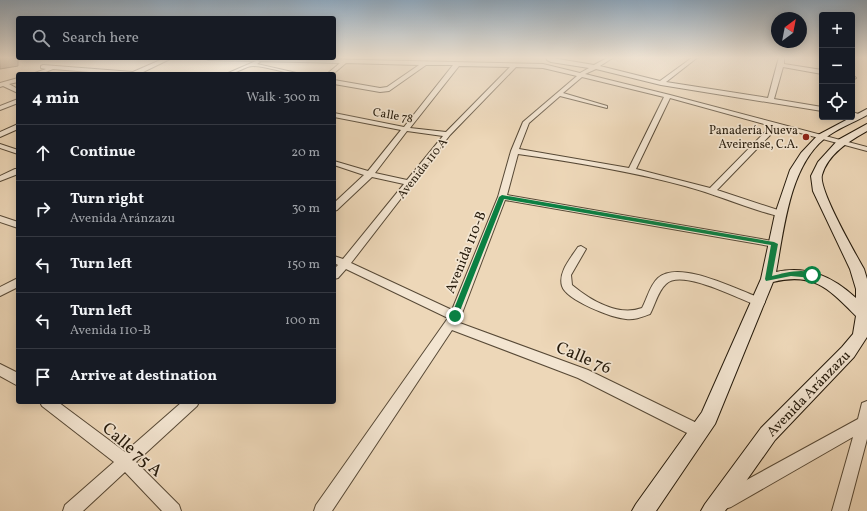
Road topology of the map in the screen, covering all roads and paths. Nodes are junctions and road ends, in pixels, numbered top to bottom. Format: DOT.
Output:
graph roads {
  1 [pos="15,81"];
  2 [pos="402,81"];
  3 [pos="443,81"];
  4 [pos="500,81"];
  5 [pos="576,81"];
  6 [pos="620,81"];
  7 [pos="625,81"];
  8 [pos="648,81"];
  9 [pos="664,81"];
  10 [pos="776,81"];
  11 [pos="336,82"];
  12 [pos="661,83"];
  13 [pos="2,85"];
  14 [pos="16,90"];
  15 [pos="559,94"];
  16 [pos="668,96"];
  17 [pos="770,101"];
  18 [pos="16,102"];
  19 [pos="606,107"];
  20 [pos="0,108"];
  21 [pos="819,109"];
  22 [pos="336,115"];
  23 [pos="862,118"];
  24 [pos="776,125"];
  25 [pos="16,127"];
  26 [pos="404,129"];
  27 [pos="448,134"];
  28 [pos="0,135"];
  29 [pos="824,135"];
  30 [pos="843,140"];
  31 [pos="867,144"];
  32 [pos="0,146"];
  33 [pos="867,149"];
  34 [pos="16,151"];
  35 [pos="515,151"];
  36 [pos="336,164"];
  37 [pos="630,171"];
  38 [pos="16,172"];
  39 [pos="370,174"];
  40 [pos="0,179"];
  41 [pos="410,183"];
  42 [pos="711,191"];
  43 [pos="502,197"];
  44 [pos="336,206"];
  45 [pos="781,214"];
  46 [pos="0,219"];
  47 [pos="16,224"];
  48 [pos="774,244"];
  49 [pos="581,249"];
  50 [pos="336,261"];
  51 [pos="345,264"];
  52 [pos="336,272"];
  53 [pos="768,279"];
  54 [pos="16,283"];
  55 [pos="0,292"];
  56 [pos="759,302"];
  57 [pos="864,315"];
  58 [pos="452,320"];
  59 [pos="0,369"];
  60 [pos="16,376"];
  61 [pos="50,404"];
  62 [pos="190,404"];
  63 [pos="867,407"];
  64 [pos="864,423"];
  65 [pos="700,432"];
  66 [pos="126,462"];
  67 [pos="713,510"];
  68 [pos="71,511"];
  69 [pos="173,511"];
  70 [pos="322,511"];
  71 [pos="643,511"];
  72 [pos="840,511"];
  1 -- 13 [label="street"];
  2 -- 11 [label="street"];
  3 -- 26 [label="street"];
  4 -- 27 [label="street, Avenida 110 A"];
  5 -- 15 [label="street, Avenida 110-B"];
  6 -- 16 [label="street"];
  7 -- 29 [label="street"];
  8 -- 12 [label="street"];
  9 -- 12 [label="street"];
  10 -- 17 [label="street"];
  12 -- 17 [label="street"];
  13 -- 14 [label="street"];
  15 -- 19 [label="street"];
  15 -- 35 [label="street, Avenida 110-B"];
  16 -- 24 [label="street"];
  16 -- 37 [label="street"];
  17 -- 21 [label="street"];
  18 -- 20 [label="street"];
  22 -- 26 [label="street, Calle 78"];
  23 -- 29 [label="main road, Avenida Aránzazu"];
  23 -- 30 [label="main road, Avenida Aránzazu"];
  24 -- 29 [label="street"];
  24 -- 42 [label="street"];
  25 -- 28 [label="street"];
  26 -- 27 [label="street, Calle 78"];
  26 -- 39 [label="street"];
  27 -- 41 [label="street, Avenida 110 A"];
  29 -- 30 [label="street"];
  29 -- 45 [label="main road, Avenida Aránzazu"];
  30 -- 31 [label="street"];
  30 -- 33 [label="street"];
  30 -- 57 [label="main road, Avenida Aránzazu"];
  32 -- 34 [label="street"];
  35 -- 37 [label="street"];
  35 -- 43 [label="street, Avenida 110-B"];
  36 -- 39 [label="street"];
  37 -- 42 [label="street"];
  38 -- 40 [label="street"];
  39 -- 41 [label="street"];
  39 -- 44 [label="street"];
  41 -- 51 [label="street, Avenida 110 A"];
  42 -- 45 [label="street"];
  43 -- 48 [label="street"];
  43 -- 58 [label="street, Avenida 110-B"];
  45 -- 48 [label="main road, Avenida Aránzazu"];
  46 -- 47 [label="street"];
  48 -- 53 [label="main road, Avenida Aránzazu"];
  49 -- 56 [label="street"];
  50 -- 51 [label="street, Calle 76"];
  51 -- 52 [label="street, Avenida 110 A"];
  51 -- 58 [label="street, Calle 76"];
  53 -- 56 [label="main road, Avenida Aránzazu"];
  53 -- 57 [label="main road"];
  54 -- 55 [label="street"];
  56 -- 65 [label="main road, Avenida Aránzazu"];
  57 -- 67 [label="main road, Avenida Aránzazu"];
  58 -- 65 [label="street, Calle 76"];
  58 -- 70 [label="street, Avenida 110-B"];
  59 -- 60 [label="street"];
  61 -- 66 [label="street, Calle 75 A"];
  62 -- 66 [label="street"];
  63 -- 64 [label="street"];
  64 -- 67 [label="street"];
  64 -- 72 [label="street"];
  65 -- 71 [label="main road, Avenida Aránzazu"];
  66 -- 68 [label="street"];
  66 -- 69 [label="street, Calle 75 A"];
}
